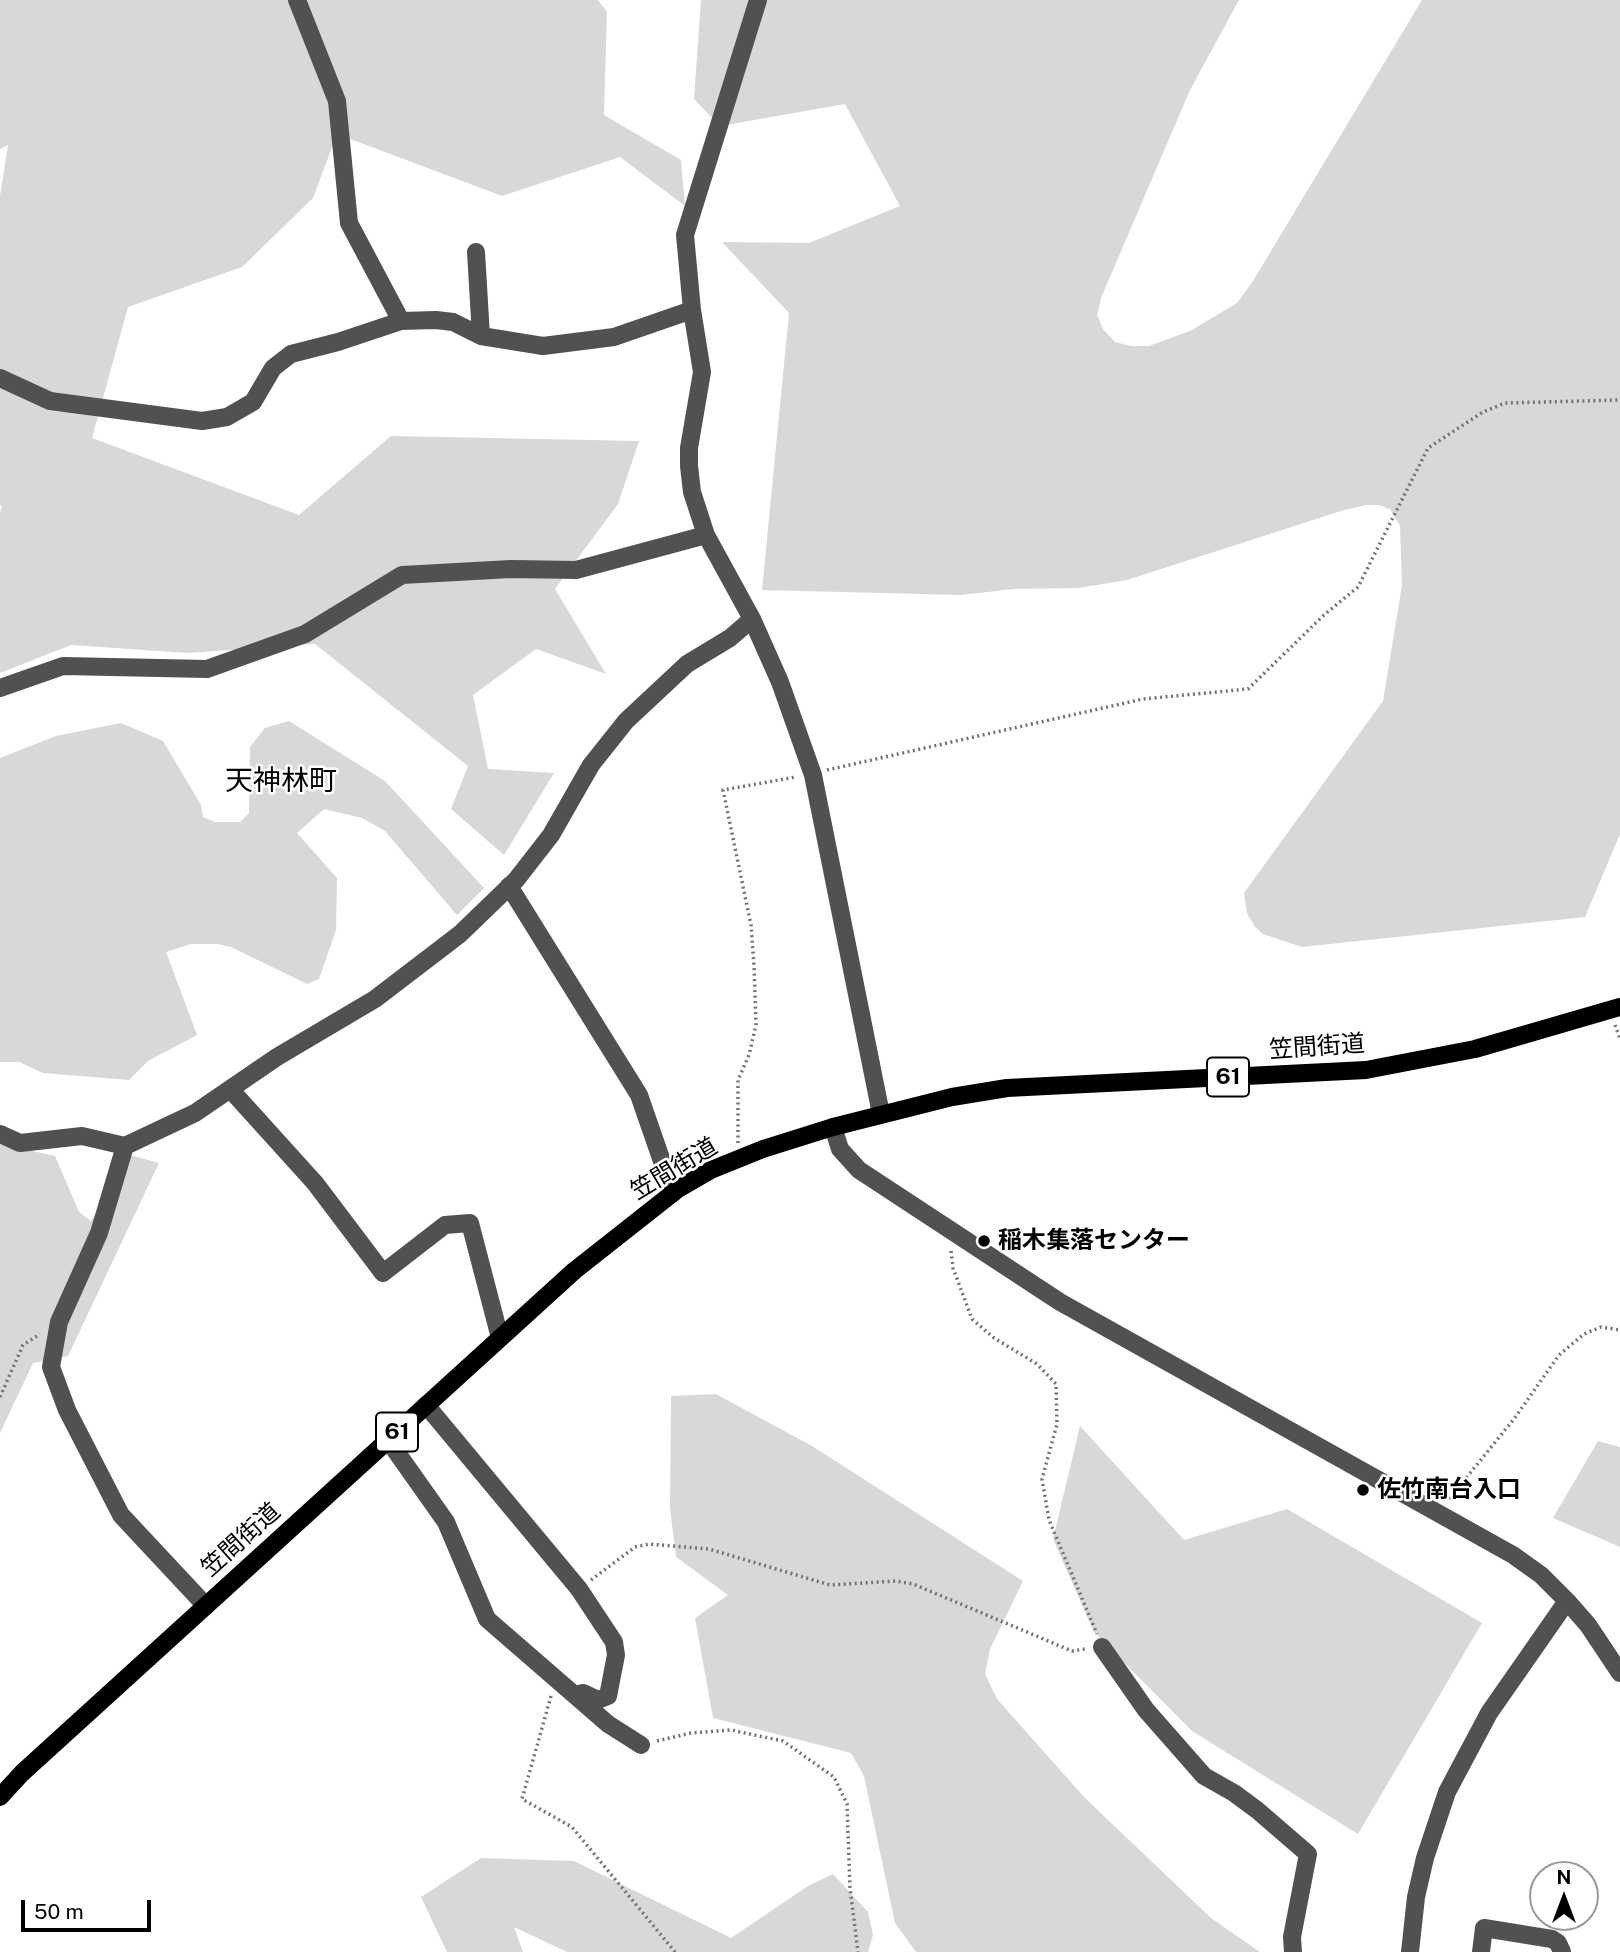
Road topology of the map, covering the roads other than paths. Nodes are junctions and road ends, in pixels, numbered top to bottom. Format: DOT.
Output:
graph roads {
  1 [pos="297,0"];
  2 [pos="758,0"];
  3 [pos="476,252"];
  4 [pos="692,310"];
  5 [pos="401,321"];
  6 [pos="481,336"];
  7 [pos="0,377"];
  8 [pos="706,535"];
  9 [pos="752,619"];
  10 [pos="0,688"];
  11 [pos="509,886"];
  12 [pos="1620,1007"];
  13 [pos="230,1089"];
  14 [pos="881,1114"];
  15 [pos="833,1127"];
  16 [pos="0,1134"];
  17 [pos="125,1146"];
  18 [pos="673,1193"];
  19 [pos="500,1338"];
  20 [pos="426,1405"];
  21 [pos="388,1440"];
  22 [pos="1567,1601"];
  23 [pos="206,1606"];
  24 [pos="1102,1647"];
  25 [pos="1620,1673"];
  26 [pos="575,1695"];
  27 [pos="641,1745"];
  28 [pos="0,1797"];
  29 [pos="1293,1952"];
  30 [pos="1410,1952"];
  31 [pos="1481,1952"];
  32 [pos="1562,1952"];
  1 -- 5 [label="street"];
  2 -- 4 [label="street"];
  3 -- 6 [label="street"];
  4 -- 6 [label="street"];
  4 -- 8 [label="street"];
  5 -- 6 [label="street"];
  5 -- 7 [label="street"];
  8 -- 9 [label="street"];
  8 -- 10 [label="street"];
  9 -- 11 [label="street"];
  9 -- 14 [label="street"];
  11 -- 13 [label="street"];
  11 -- 18 [label="street"];
  12 -- 14 [label="main road, 笠間街道 / 61"];
  13 -- 17 [label="street"];
  13 -- 19 [label="street"];
  14 -- 15 [label="main road, 笠間街道 / 61"];
  15 -- 18 [label="main road, 笠間街道 / 61"];
  15 -- 22 [label="street"];
  16 -- 17 [label="street"];
  17 -- 23 [label="street"];
  18 -- 19 [label="main road, 笠間街道 / 61"];
  19 -- 20 [label="main road, 笠間街道 / 61"];
  20 -- 21 [label="main road, 笠間街道 / 61"];
  20 -- 26 [label="street"];
  21 -- 23 [label="main road, 笠間街道 / 61"];
  21 -- 26 [label="street"];
  22 -- 25 [label="street"];
  22 -- 30 [label="street"];
  23 -- 28 [label="main road, 笠間街道 / 61"];
  24 -- 29 [label="street"];
  26 -- 27 [label="street"];
  31 -- 32 [label="street"];
}
